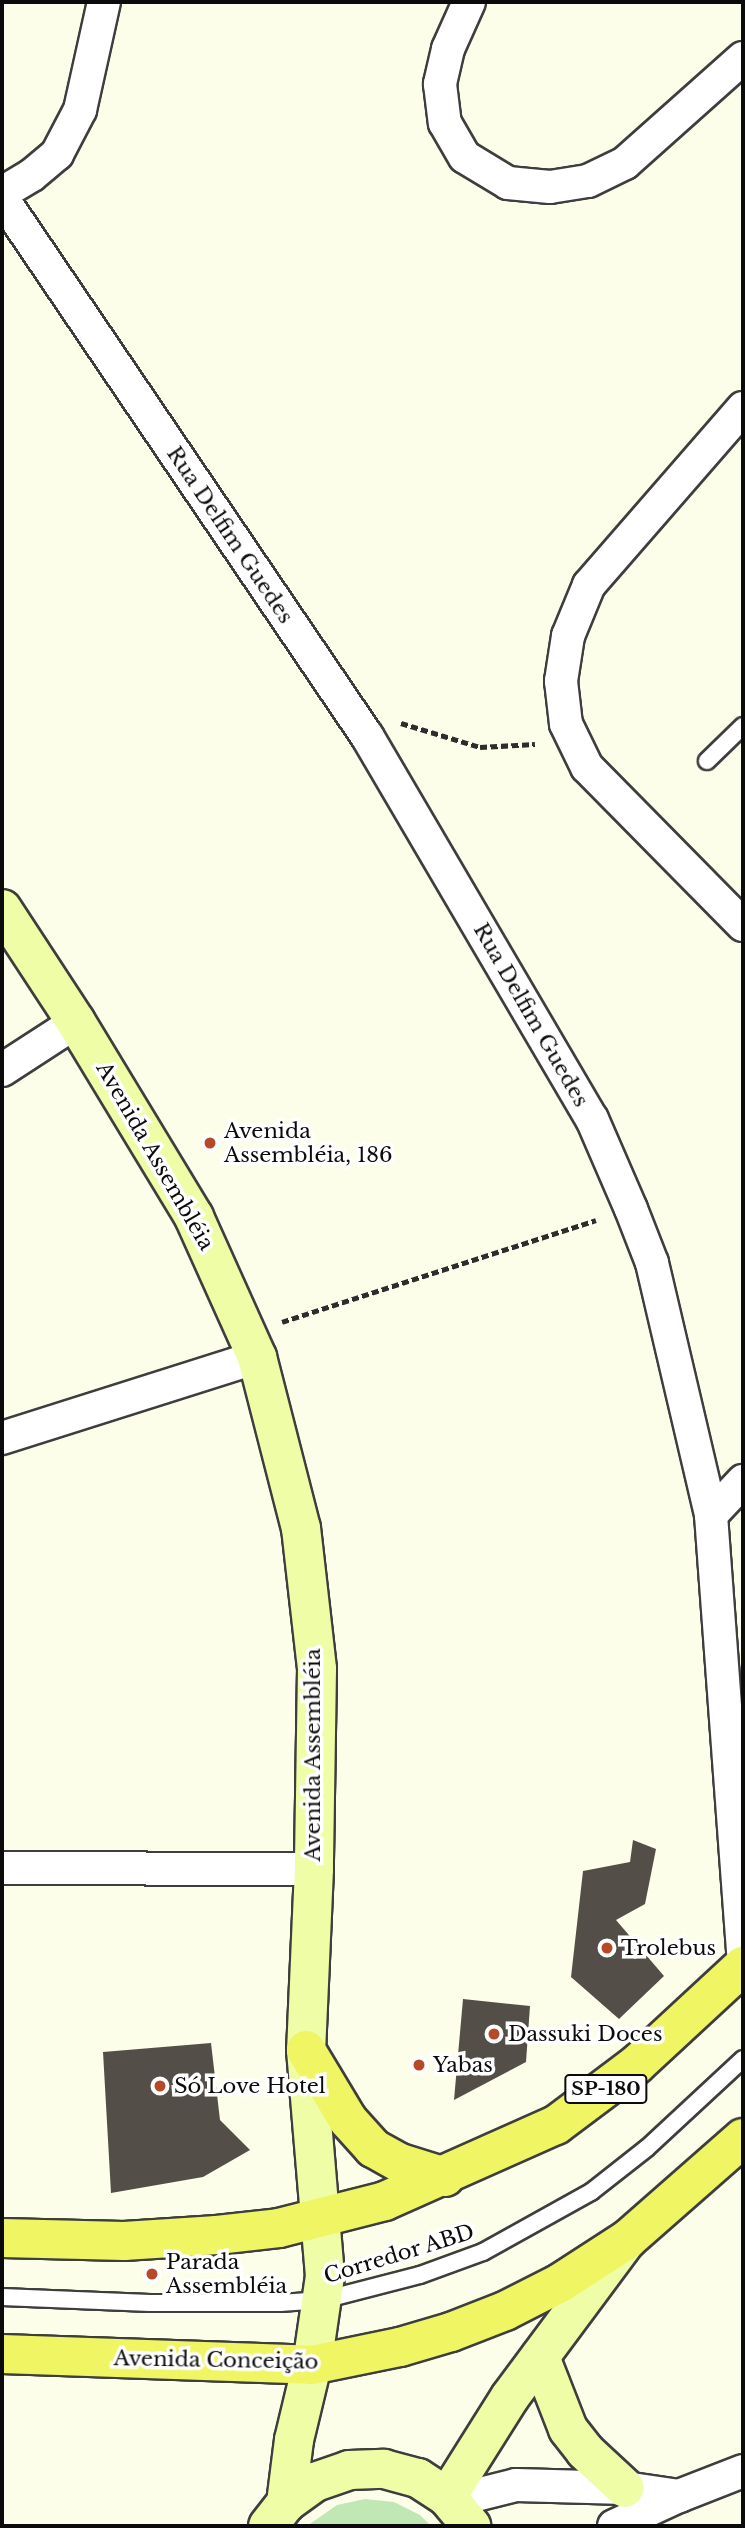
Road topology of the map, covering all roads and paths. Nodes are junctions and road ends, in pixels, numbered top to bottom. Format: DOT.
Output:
graph roads {
  1 [pos="104,2"];
  2 [pos="469,2"];
  3 [pos="743,58"];
  4 [pos="2,196"];
  5 [pos="743,408"];
  6 [pos="346,707"];
  7 [pos="743,726"];
  8 [pos="706,761"];
  9 [pos="587,767"];
  10 [pos="2,909"];
  11 [pos="743,925"];
  12 [pos="76,1022"];
  13 [pos="2,1070"];
  14 [pos="632,1209"];
  15 [pos="252,1345"];
  16 [pos="2,1438"];
  17 [pos="743,1481"];
  18 [pos="711,1514"];
  19 [pos="2,1868"];
  20 [pos="314,1868"];
  21 [pos="743,1953"];
  22 [pos="743,1966"];
  23 [pos="306,2050"];
  24 [pos="743,2059"];
  25 [pos="743,2138"];
  26 [pos="445,2177"];
  27 [pos="322,2219"];
  28 [pos="2,2238"];
  29 [pos="628,2239"];
  30 [pos="2,2297"];
  31 [pos="323,2300"];
  32 [pos="2,2354"];
  33 [pos="540,2357"];
  34 [pos="312,2365"];
  35 [pos="743,2472"];
  36 [pos="625,2488"];
  37 [pos="679,2496"];
  38 [pos="457,2508"];
  39 [pos="277,2515"];
  40 [pos="614,2526"];
  1 -- 4 [label="street"];
  2 -- 3 [label="street"];
  4 -- 6 [label="street, Rua Delfim Guedes"];
  5 -- 9 [label="street"];
  6 -- 9 [label="path"];
  6 -- 14 [label="street, Rua Delfim Guedes"];
  7 -- 8 [label="lane"];
  9 -- 11 [label="street"];
  10 -- 12 [label="street, Avenida Assembléia"];
  12 -- 13 [label="street"];
  12 -- 15 [label="street, Avenida Assembléia"];
  14 -- 15 [label="path"];
  14 -- 18 [label="street, Rua Delfim Guedes"];
  15 -- 16 [label="street"];
  15 -- 20 [label="street, Avenida Assembléia"];
  17 -- 18 [label="street"];
  18 -- 21 [label="street, Rua Delfim Guedes"];
  19 -- 20 [label="street"];
  20 -- 23 [label="street, Avenida Assembléia"];
  22 -- 26 [label="main road, SP-180"];
  23 -- 26 [label="main road"];
  23 -- 27 [label="street, Avenida Assembléia"];
  24 -- 31 [label="lane, Corredor ABD"];
  25 -- 29 [label="main road, Avenida Conceição"];
  26 -- 27 [label="main road, SP-180"];
  27 -- 28 [label="main road, SP-180"];
  27 -- 31 [label="street, Avenida Assembléia"];
  29 -- 33 [label="street"];
  29 -- 34 [label="main road, Avenida Conceição"];
  30 -- 31 [label="lane, Corredor ABD"];
  31 -- 34 [label="street, Avenida Assembléia"];
  32 -- 34 [label="main road, Avenida Conceição"];
  33 -- 36 [label="street"];
  33 -- 38 [label="street"];
  34 -- 39 [label="street, Avenida Assembléia"];
  35 -- 37 [label="street"];
  36 -- 37 [label="street"];
  36 -- 38 [label="street"];
  37 -- 40 [label="street"];
  38 -- 39 [label="street"];
}
